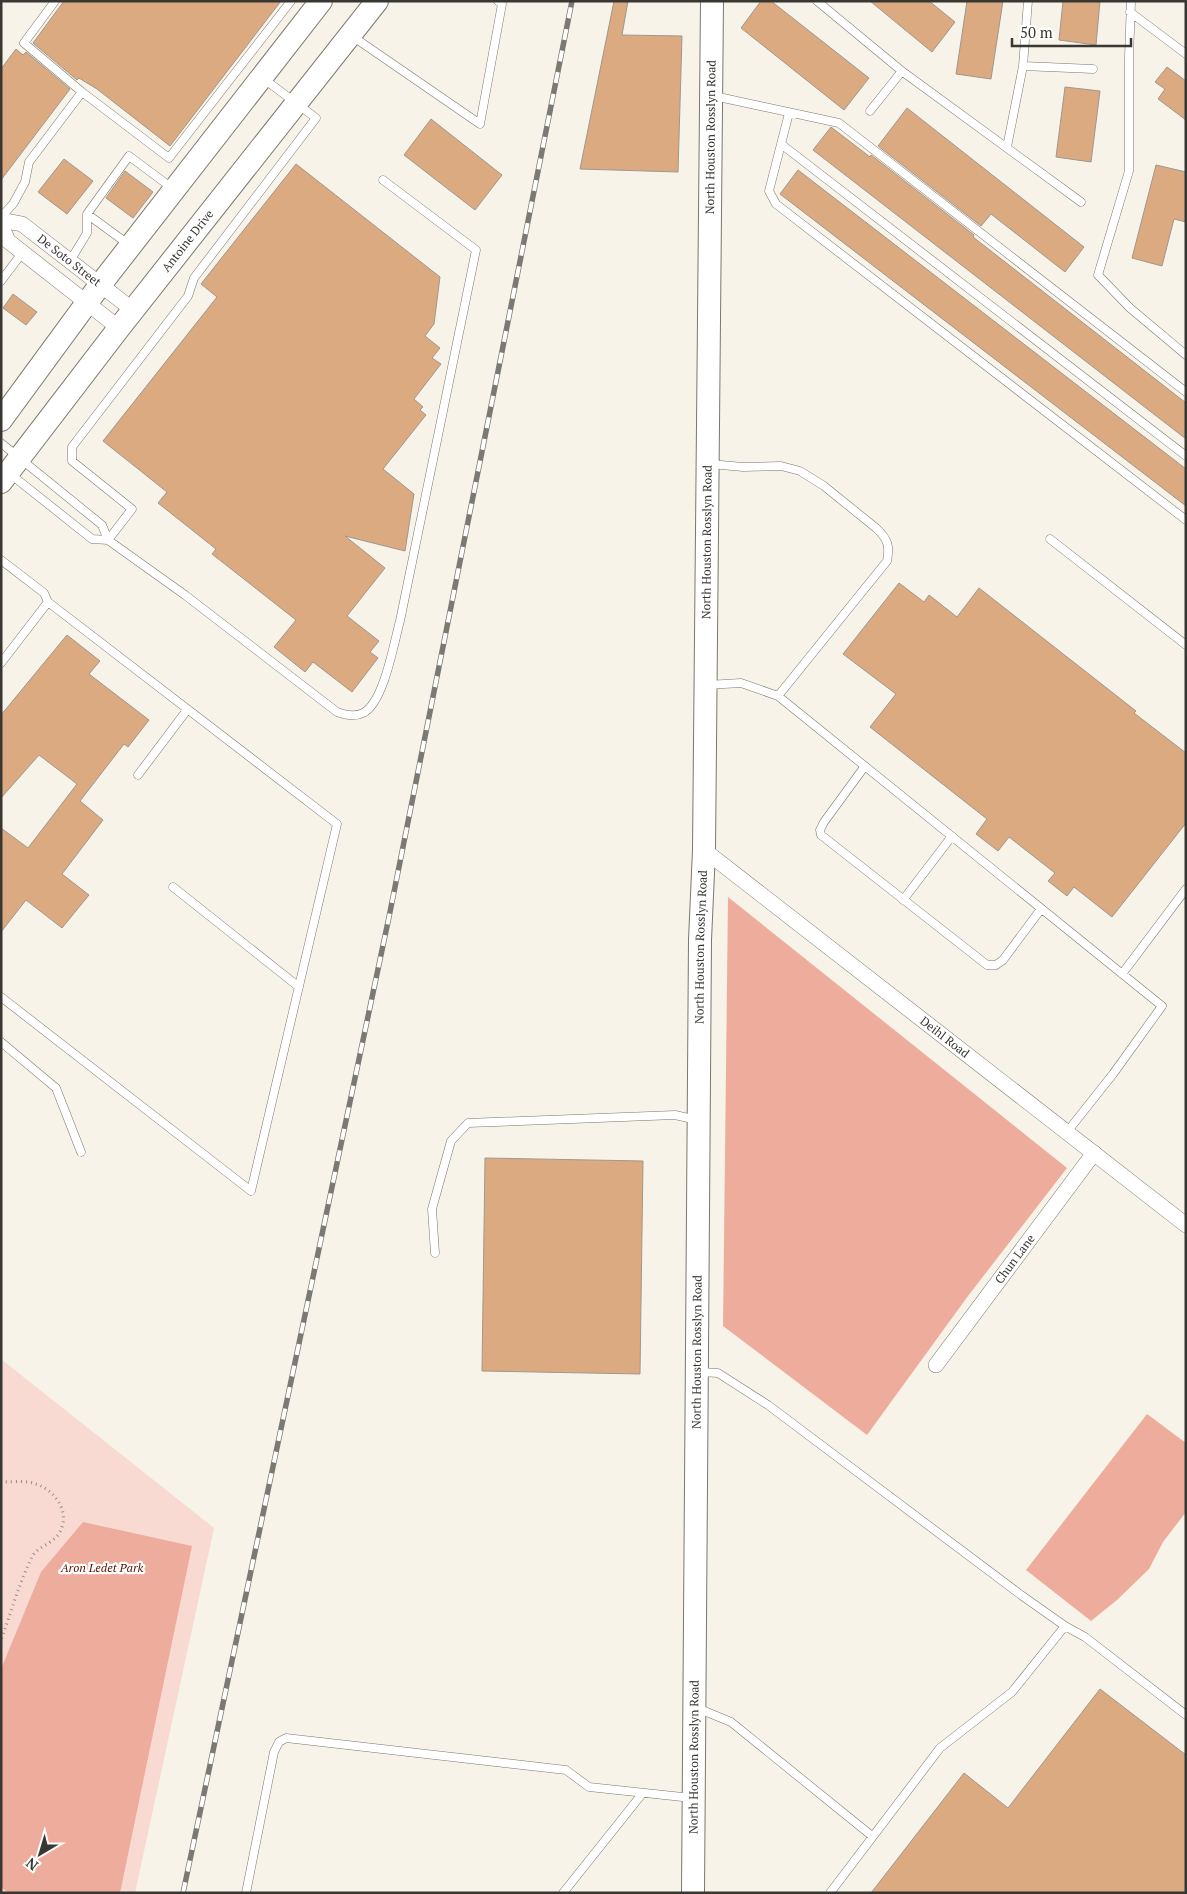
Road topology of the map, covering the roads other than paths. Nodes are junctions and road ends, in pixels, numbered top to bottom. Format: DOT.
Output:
graph roads {
  1 [pos="56,1"];
  2 [pos="290,1"];
  3 [pos="321,1"];
  4 [pos="378,1"];
  5 [pos="498,1"];
  6 [pos="712,1"];
  7 [pos="817,1"];
  8 [pos="1028,1"];
  9 [pos="1131,1"];
  10 [pos="1130,12"];
  11 [pos="350,35"];
  12 [pos="1186,54"];
  13 [pos="1023,66"];
  14 [pos="1093,68"];
  15 [pos="902,71"];
  16 [pos="262,77"];
  17 [pos="82,92"];
  18 [pos="712,96"];
  19 [pos="296,103"];
  20 [pos="870,111"];
  21 [pos="789,113"];
  22 [pos="781,144"];
  23 [pos="1007,147"];
  24 [pos="383,180"];
  25 [pos="174,190"];
  26 [pos="1081,202"];
  27 [pos="87,214"];
  28 [pos="1,219"];
  29 [pos="1,225"];
  30 [pos="130,246"];
  31 [pos="22,253"];
  32 [pos="70,262"];
  33 [pos="1,281"];
  34 [pos="100,284"];
  35 [pos="86,303"];
  36 [pos="133,310"];
  37 [pos="118,328"];
  38 [pos="1186,355"];
  39 [pos="1186,392"];
  40 [pos="1,420"];
  41 [pos="1,443"];
  42 [pos="1186,456"];
  43 [pos="708,464"];
  44 [pos="10,471"];
  45 [pos="1186,520"];
  46 [pos="1050,538"];
  47 [pos="108,540"];
  48 [pos="1,560"];
  49 [pos="48,602"];
  50 [pos="1186,644"];
  51 [pos="1,663"];
  52 [pos="706,686"];
  53 [pos="778,696"];
  54 [pos="187,710"];
  55 [pos="865,766"];
  56 [pos="138,775"];
  57 [pos="952,836"];
  58 [pos="704,850"];
  59 [pos="173,887"];
  60 [pos="1186,889"];
  61 [pos="903,900"];
  62 [pos="1041,909"];
  63 [pos="1122,974"];
  64 [pos="299,987"];
  65 [pos="1,997"];
  66 [pos="1,1042"];
  67 [pos="699,1120"];
  68 [pos="1067,1132"];
  69 [pos="81,1152"];
  70 [pos="1094,1153"];
  71 [pos="1186,1225"];
  72 [pos="435,1253"];
  73 [pos="936,1364"];
  74 [pos="698,1372"];
  75 [pos="1065,1626"];
  76 [pos="695,1707"];
  77 [pos="1186,1715"];
  78 [pos="642,1794"];
  79 [pos="694,1798"];
  80 [pos="872,1836"];
  81 [pos="246,1893"];
  82 [pos="563,1893"];
  83 [pos="693,1893"];
  84 [pos="830,1893"];
  1 -- 17 [label="lane"];
  2 -- 17 [label="lane"];
  3 -- 16 [label="street"];
  4 -- 11 [label="street, Antoine Drive"];
  5 -- 11 [label="lane"];
  6 -- 18 [label="street, North Houston Rosslyn Road"];
  7 -- 15 [label="lane"];
  8 -- 13 [label="lane"];
  9 -- 10 [label="lane"];
  10 -- 12 [label="lane"];
  10 -- 38 [label="lane"];
  11 -- 19 [label="street, Antoine Drive"];
  13 -- 14 [label="lane"];
  13 -- 23 [label="lane"];
  15 -- 20 [label="lane"];
  15 -- 23 [label="lane"];
  16 -- 19 [label="lane"];
  16 -- 25 [label="street"];
  17 -- 28 [label="lane"];
  18 -- 21 [label="lane"];
  18 -- 43 [label="street, North Houston Rosslyn Road"];
  19 -- 36 [label="street, Antoine Drive"];
  19 -- 47 [label="lane"];
  21 -- 22 [label="lane"];
  21 -- 39 [label="lane"];
  22 -- 42 [label="lane"];
  22 -- 45 [label="lane"];
  23 -- 26 [label="lane"];
  24 -- 47 [label="lane"];
  25 -- 27 [label="lane"];
  25 -- 30 [label="street"];
  27 -- 30 [label="lane"];
  27 -- 32 [label="lane"];
  28 -- 32 [label="street, De Soto Street"];
  29 -- 31 [label="street, De Soto Street"];
  30 -- 34 [label="street"];
  31 -- 33 [label="lane"];
  31 -- 35 [label="street, De Soto Street"];
  32 -- 34 [label="street, De Soto Street"];
  34 -- 35 [label="street"];
  34 -- 36 [label="street, De Soto Street"];
  35 -- 37 [label="street, De Soto Street"];
  35 -- 40 [label="street"];
  36 -- 37 [label="street, Antoine Drive"];
  37 -- 44 [label="street, Antoine Drive"];
  41 -- 44 [label="lane"];
  43 -- 52 [label="street, North Houston Rosslyn Road"];
  43 -- 53 [label="lane"];
  44 -- 47 [label="lane"];
  44 -- 47 [label="lane"];
  46 -- 50 [label="lane"];
  48 -- 49 [label="lane"];
  49 -- 51 [label="lane"];
  49 -- 54 [label="lane"];
  52 -- 53 [label="lane"];
  52 -- 58 [label="street, North Houston Rosslyn Road"];
  53 -- 55 [label="lane"];
  54 -- 56 [label="lane"];
  54 -- 64 [label="lane"];
  55 -- 57 [label="lane"];
  55 -- 61 [label="lane"];
  57 -- 61 [label="lane"];
  57 -- 62 [label="lane"];
  58 -- 67 [label="street, North Houston Rosslyn Road"];
  58 -- 68 [label="street, Deihl Road"];
  59 -- 64 [label="lane"];
  60 -- 63 [label="lane"];
  61 -- 62 [label="lane"];
  62 -- 63 [label="lane"];
  63 -- 68 [label="lane"];
  64 -- 65 [label="lane"];
  66 -- 69 [label="lane"];
  67 -- 72 [label="lane"];
  67 -- 74 [label="street, North Houston Rosslyn Road"];
  68 -- 70 [label="street, Deihl Road"];
  70 -- 71 [label="street, Deihl Road"];
  70 -- 73 [label="street, Chun Lane"];
  74 -- 75 [label="lane"];
  74 -- 76 [label="street, North Houston Rosslyn Road"];
  75 -- 77 [label="lane"];
  75 -- 80 [label="lane"];
  76 -- 79 [label="street, North Houston Rosslyn Road"];
  76 -- 80 [label="lane"];
  78 -- 79 [label="lane"];
  78 -- 81 [label="lane"];
  78 -- 82 [label="lane"];
  79 -- 83 [label="street, North Houston Rosslyn Road"];
  80 -- 84 [label="lane"];
}
